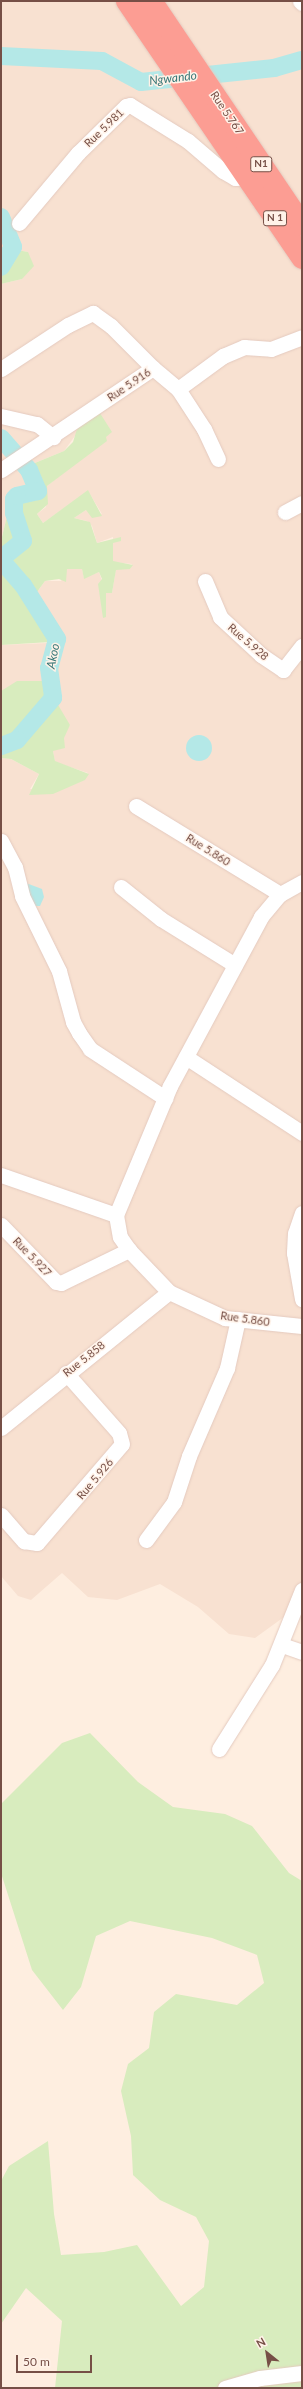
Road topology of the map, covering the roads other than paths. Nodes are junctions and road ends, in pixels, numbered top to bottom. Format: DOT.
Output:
graph roads {
  1 [pos="140,3"];
  2 [pos="213,108"];
  3 [pos="247,177"];
  4 [pos="19,223"];
  5 [pos="302,225"];
  6 [pos="302,258"];
  7 [pos="302,337"];
  8 [pos="153,368"];
  9 [pos="1,369"];
  10 [pos="178,389"];
  11 [pos="1,416"];
  12 [pos="52,437"];
  13 [pos="218,459"];
  14 [pos="1,470"];
  15 [pos="302,503"];
  16 [pos="285,512"];
  17 [pos="205,581"];
  18 [pos="302,646"];
  19 [pos="136,806"];
  20 [pos="1,841"];
  21 [pos="302,882"];
  22 [pos="121,887"];
  23 [pos="280,894"];
  24 [pos="236,965"];
  25 [pos="186,1057"];
  26 [pos="165,1098"];
  27 [pos="302,1133"];
  28 [pos="1,1175"];
  29 [pos="302,1213"];
  30 [pos="116,1214"];
  31 [pos="1,1225"];
  32 [pos="129,1250"];
  33 [pos="169,1292"];
  34 [pos="302,1299"];
  35 [pos="238,1319"];
  36 [pos="302,1326"];
  37 [pos="66,1373"];
  38 [pos="1,1428"];
  39 [pos="1,1515"];
  40 [pos="146,1540"];
  41 [pos="302,1590"];
  42 [pos="282,1645"];
  43 [pos="302,1652"];
  44 [pos="219,1748"];
  45 [pos="302,2373"];
  46 [pos="225,2388"];
  1 -- 2 [label="highway, N 1"];
  2 -- 3 [label="highway, N 1"];
  2 -- 5 [label="highway, Rue 5.767 / N1"];
  3 -- 4 [label="street, Rue 5.981"];
  3 -- 6 [label="highway, N 1"];
  7 -- 10 [label="street"];
  8 -- 9 [label="street"];
  8 -- 10 [label="street, Rue 5.916"];
  8 -- 12 [label="street, Rue 5.916"];
  10 -- 13 [label="street, Rue 5.916"];
  11 -- 12 [label="street"];
  12 -- 14 [label="street, Rue 5.916"];
  15 -- 16 [label="street"];
  17 -- 18 [label="street, Rue 5.928"];
  19 -- 23 [label="street, Rue 5.860"];
  20 -- 26 [label="street"];
  21 -- 23 [label="street"];
  22 -- 24 [label="street"];
  23 -- 24 [label="street"];
  24 -- 25 [label="street"];
  25 -- 26 [label="street"];
  25 -- 27 [label="street"];
  26 -- 30 [label="street"];
  28 -- 30 [label="street"];
  29 -- 34 [label="street"];
  30 -- 32 [label="street, Rue 5.860"];
  31 -- 32 [label="street, Rue 5.927"];
  32 -- 33 [label="street, Rue 5.860"];
  33 -- 35 [label="street, Rue 5.860"];
  33 -- 37 [label="street, Rue 5.858"];
  35 -- 36 [label="street, Rue 5.860"];
  35 -- 40 [label="street"];
  37 -- 38 [label="street, Rue 5.858"];
  37 -- 39 [label="street, Rue 5.926"];
  41 -- 42 [label="street"];
  42 -- 43 [label="street"];
  42 -- 44 [label="street"];
  45 -- 46 [label="street"];
}
